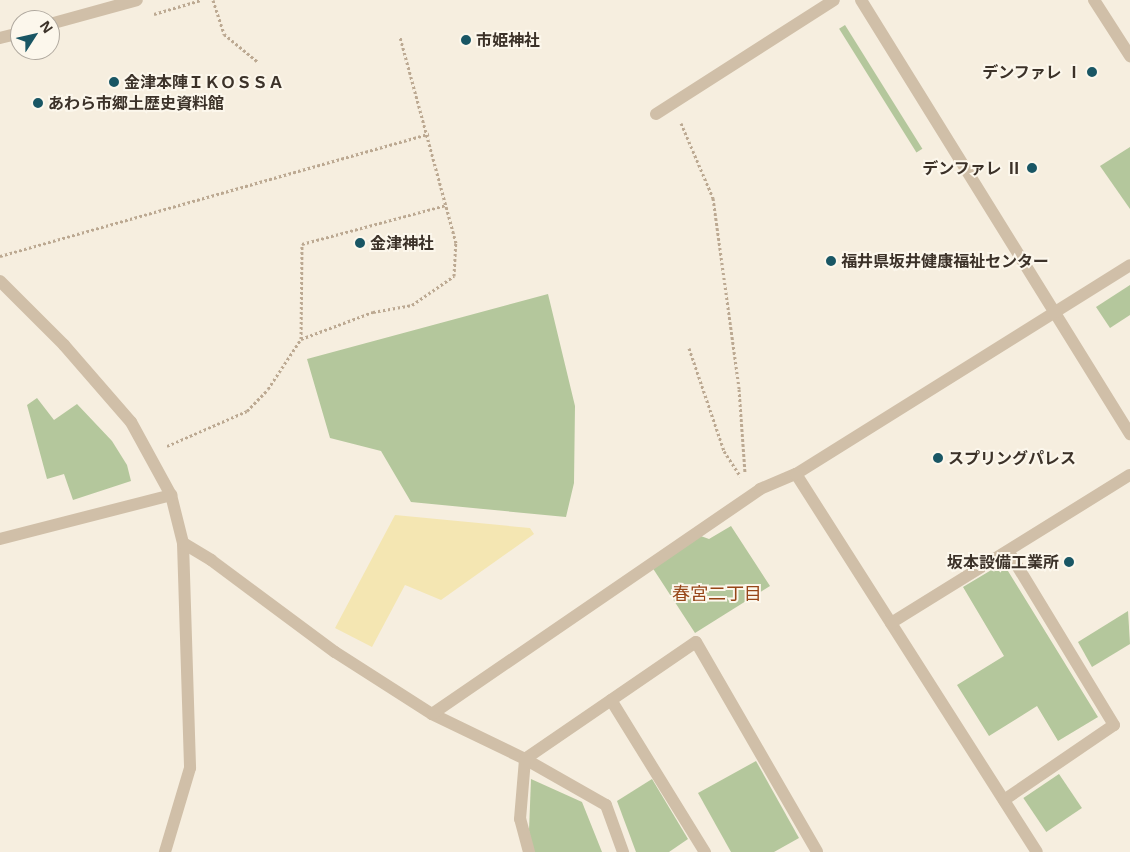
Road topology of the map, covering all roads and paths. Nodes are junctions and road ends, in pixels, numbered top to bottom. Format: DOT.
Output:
graph roads {
  1 [pos="137,0"];
  2 [pos="213,0"];
  3 [pos="834,0"];
  4 [pos="861,0"];
  5 [pos="1094,0"];
  6 [pos="60,21"];
  7 [pos="400,37"];
  8 [pos="1129,53"];
  9 [pos="258,62"];
  10 [pos="672,104"];
  11 [pos="656,114"];
  12 [pos="429,134"];
  13 [pos="447,205"];
  14 [pos="0,256"];
  15 [pos="1130,265"];
  16 [pos="0,281"];
  17 [pos="1055,310"];
  18 [pos="301,339"];
  19 [pos="689,348"];
  20 [pos="1130,434"];
  21 [pos="148,453"];
  22 [pos="796,474"];
  23 [pos="1130,475"];
  24 [pos="171,495"];
  25 [pos="0,539"];
  26 [pos="183,543"];
  27 [pos="1009,552"];
  28 [pos="891,623"];
  29 [pos="611,700"];
  30 [pos="432,714"];
  31 [pos="525,759"];
  32 [pos="1004,800"];
  33 [pos="165,852"];
  34 [pos="530,852"];
  35 [pos="623,852"];
  36 [pos="704,852"];
  37 [pos="817,852"];
  38 [pos="1037,852"];
  1 -- 6 [label="street"];
  2 -- 9 [label="path"];
  3 -- 10 [label="street"];
  4 -- 17 [label="street"];
  5 -- 8 [label="street"];
  7 -- 12 [label="path"];
  10 -- 11 [label="street"];
  10 -- 19 [label="path"];
  12 -- 13 [label="path"];
  12 -- 14 [label="path"];
  13 -- 18 [label="path"];
  13 -- 18 [label="path"];
  15 -- 17 [label="street"];
  16 -- 21 [label="street"];
  17 -- 20 [label="street"];
  17 -- 22 [label="street"];
  18 -- 21 [label="path"];
  21 -- 24 [label="street"];
  22 -- 28 [label="street"];
  22 -- 30 [label="street"];
  23 -- 27 [label="street"];
  24 -- 25 [label="street"];
  24 -- 26 [label="street"];
  26 -- 30 [label="street"];
  26 -- 33 [label="street"];
  27 -- 28 [label="street"];
  27 -- 32 [label="street"];
  28 -- 32 [label="street"];
  29 -- 31 [label="street"];
  29 -- 36 [label="street"];
  29 -- 37 [label="street"];
  30 -- 31 [label="street"];
  31 -- 34 [label="street"];
  31 -- 35 [label="street"];
  32 -- 38 [label="street"];
}
